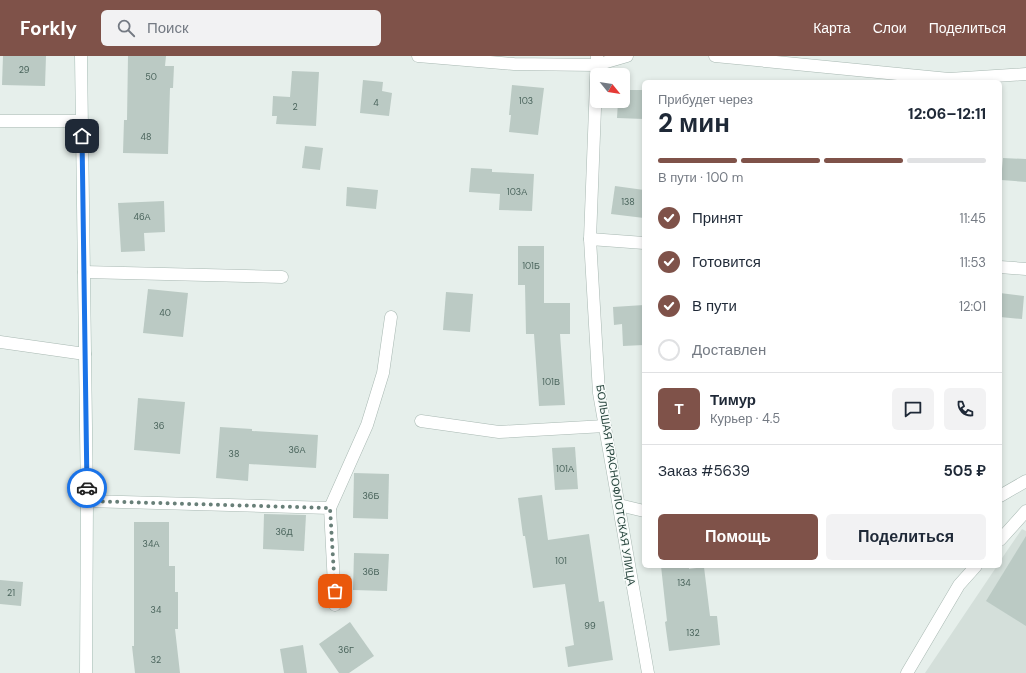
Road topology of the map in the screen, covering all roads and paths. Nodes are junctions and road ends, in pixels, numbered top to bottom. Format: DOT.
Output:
graph roads {
  1 [pos="81,56"];
  2 [pos="418,56"];
  3 [pos="627,56"];
  4 [pos="714,56"];
  5 [pos="596,61"];
  6 [pos="1026,74"];
  7 [pos="0,121"];
  8 [pos="82,121"];
  9 [pos="590,239"];
  10 [pos="642,243"];
  11 [pos="1002,267"];
  12 [pos="1026,269"];
  13 [pos="84,272"];
  14 [pos="282,277"];
  15 [pos="390,317"];
  16 [pos="0,342"];
  17 [pos="85,354"];
  18 [pos="421,421"];
  19 [pos="605,426"];
  20 [pos="1026,481"];
  21 [pos="1002,495"];
  22 [pos="87,501"];
  23 [pos="619,505"];
  24 [pos="330,508"];
  25 [pos="642,511"];
  26 [pos="1026,511"];
  27 [pos="1002,538"];
  28 [pos="974,568"];
  29 [pos="336,605"];
  30 [pos="86,673"];
  31 [pos="648,673"];
  32 [pos="907,673"];
  1 -- 8 [label="street"];
  2 -- 5 [label="street"];
  3 -- 5 [label="street"];
  4 -- 6 [label="street"];
  5 -- 9 [label="street, БОЛЬШАЯ КРАСНОФЛОТСКАЯ УЛИЦА"];
  7 -- 8 [label="street"];
  8 -- 13 [label="street"];
  9 -- 10 [label="street"];
  9 -- 19 [label="street, БОЛЬШАЯ КРАСНОФЛОТСКАЯ УЛИЦА"];
  11 -- 12 [label="street"];
  13 -- 14 [label="street"];
  13 -- 17 [label="street"];
  15 -- 24 [label="street"];
  16 -- 17 [label="street"];
  17 -- 22 [label="street"];
  18 -- 19 [label="street"];
  19 -- 23 [label="street, БОЛЬШАЯ КРАСНОФЛОТСКАЯ УЛИЦА"];
  20 -- 21 [label="street"];
  22 -- 24 [label="street"];
  22 -- 30 [label="street"];
  23 -- 25 [label="street"];
  23 -- 31 [label="street, БОЛЬШАЯ КРАСНОФЛОТСКАЯ УЛИЦА"];
  24 -- 29 [label="street"];
  26 -- 27 [label="street"];
  28 -- 32 [label="street"];
}
